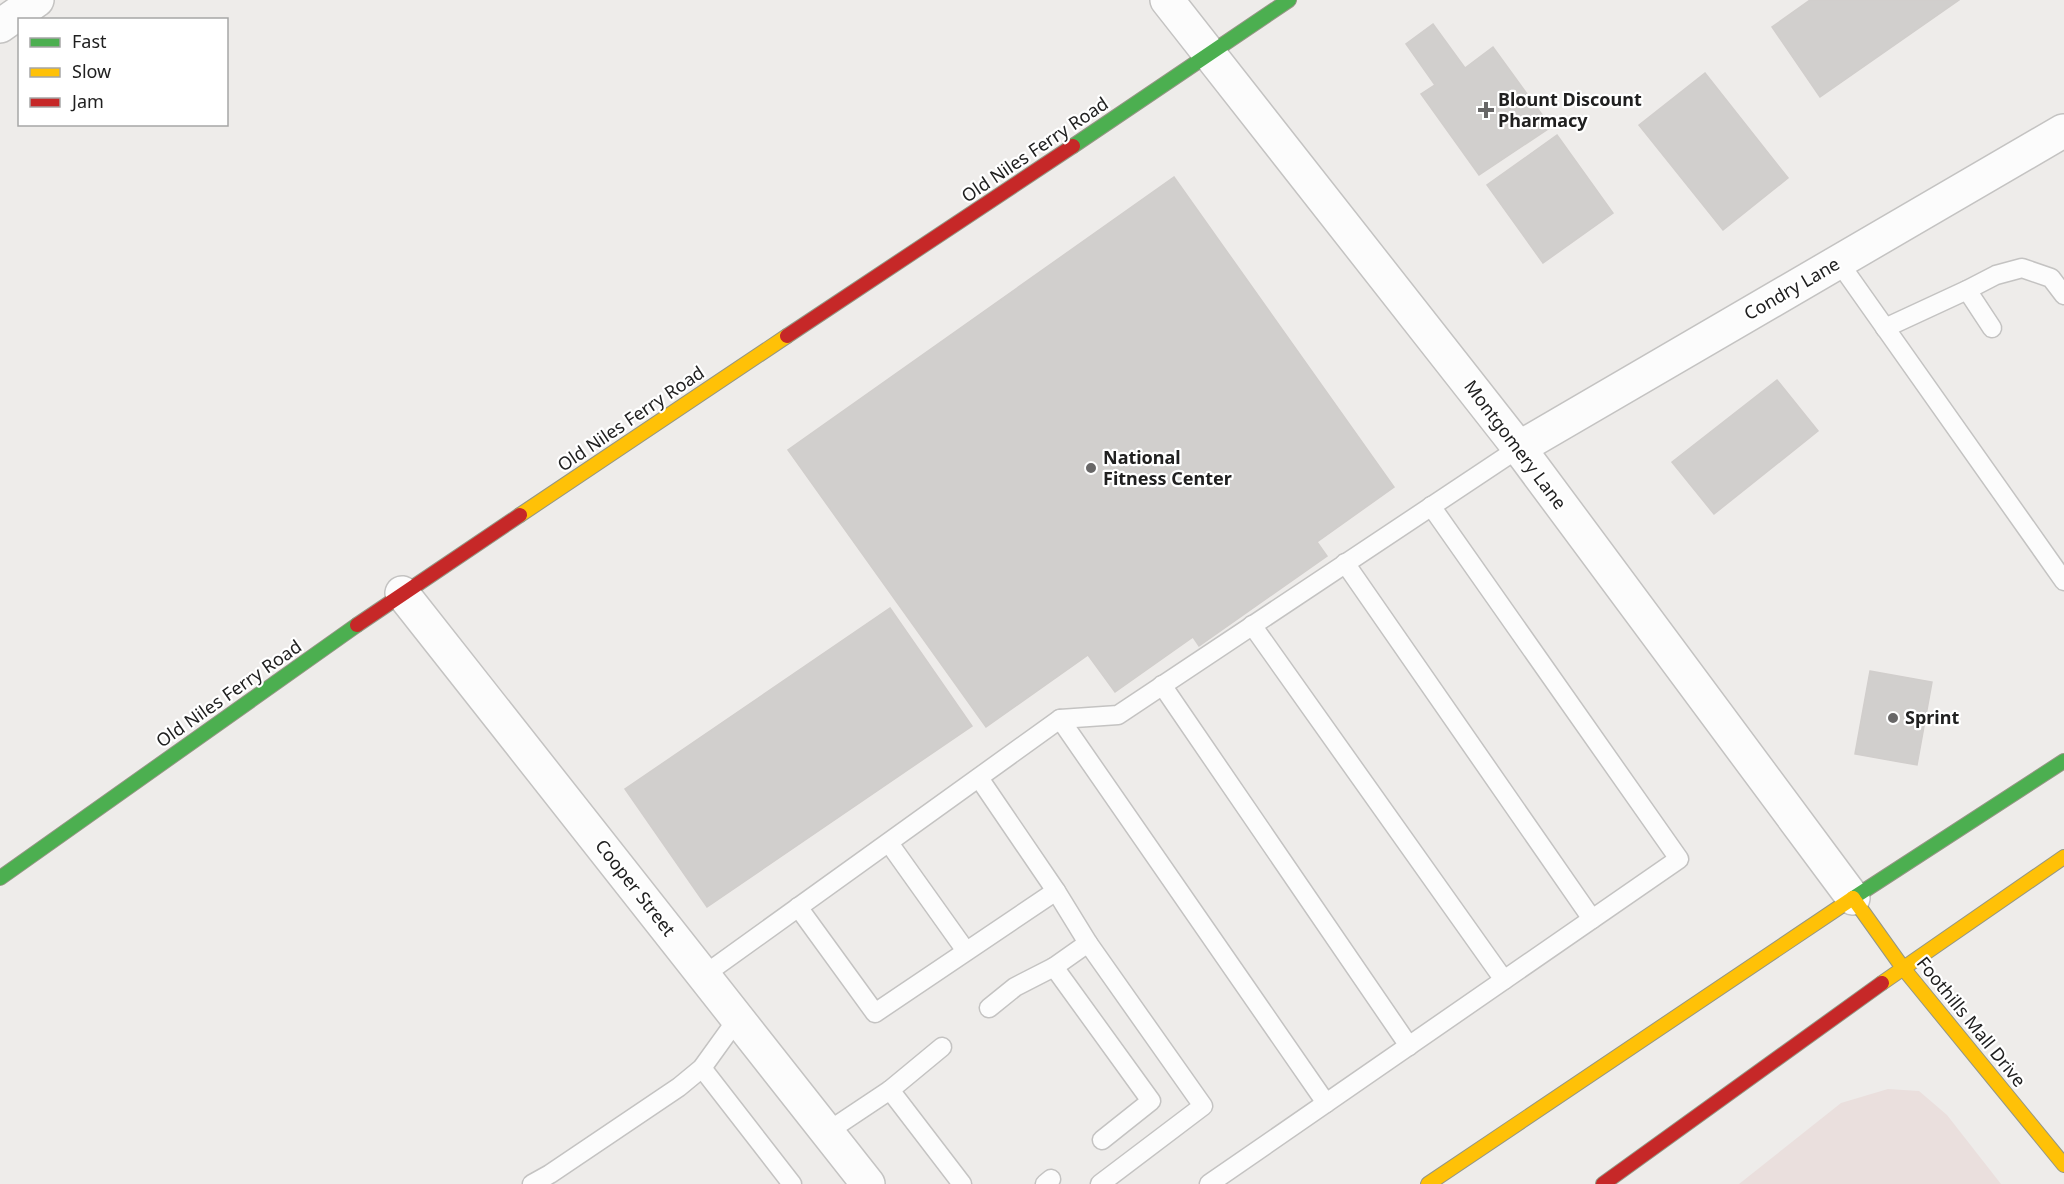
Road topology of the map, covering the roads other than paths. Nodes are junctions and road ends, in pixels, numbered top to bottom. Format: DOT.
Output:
graph roads {
  1 [pos="38,0"];
  2 [pos="1167,0"];
  3 [pos="1289,0"];
  4 [pos="0,26"];
  5 [pos="1210,55"];
  6 [pos="2064,133"];
  7 [pos="1839,261"];
  8 [pos="1967,290"];
  9 [pos="2064,295"];
  10 [pos="1885,328"];
  11 [pos="1992,328"];
  12 [pos="1519,448"];
  13 [pos="1431,506"];
  14 [pos="1345,563"];
  15 [pos="2064,581"];
  16 [pos="402,593"];
  17 [pos="1252,625"];
  18 [pos="1162,685"];
  19 [pos="1060,719"];
  20 [pos="2064,762"];
  21 [pos="979,778"];
  22 [pos="889,843"];
  23 [pos="2064,857"];
  24 [pos="0,878"];
  25 [pos="1056,891"];
  26 [pos="1853,898"];
  27 [pos="798,907"];
  28 [pos="1592,919"];
  29 [pos="1088,943"];
  30 [pos="966,951"];
  31 [pos="1054,968"];
  32 [pos="1903,968"];
  33 [pos="704,975"];
  34 [pos="1504,980"];
  35 [pos="989,1008"];
  36 [pos="738,1018"];
  37 [pos="1408,1046"];
  38 [pos="942,1047"];
  39 [pos="702,1068"];
  40 [pos="890,1090"];
  41 [pos="1326,1103"];
  42 [pos="827,1132"];
  43 [pos="1102,1140"];
  44 [pos="2064,1164"];
  45 [pos="532,1184"];
  46 [pos="792,1184"];
  47 [pos="868,1184"];
  48 [pos="963,1184"];
  49 [pos="1100,1184"];
  50 [pos="1209,1184"];
  51 [pos="1428,1184"];
  52 [pos="1603,1184"];
  1 -- 4 [label="street"];
  2 -- 5 [label="street, Montgomery Lane"];
  3 -- 5 [label="main road, Old Niles Ferry Road"];
  5 -- 12 [label="street, Montgomery Lane"];
  5 -- 16 [label="main road, Old Niles Ferry Road"];
  6 -- 7 [label="street, Condry Lane"];
  7 -- 10 [label="lane"];
  7 -- 12 [label="street, Condry Lane"];
  8 -- 9 [label="lane"];
  8 -- 10 [label="lane"];
  8 -- 11 [label="lane"];
  10 -- 15 [label="lane"];
  12 -- 13 [label="lane"];
  12 -- 26 [label="street, Montgomery Lane"];
  13 -- 14 [label="lane"];
  13 -- 28 [label="lane"];
  14 -- 17 [label="lane"];
  14 -- 28 [label="lane"];
  16 -- 24 [label="main road, Old Niles Ferry Road"];
  16 -- 33 [label="street, Cooper Street"];
  17 -- 18 [label="lane"];
  17 -- 34 [label="lane"];
  18 -- 19 [label="lane"];
  18 -- 37 [label="lane"];
  19 -- 21 [label="lane"];
  19 -- 41 [label="lane"];
  20 -- 26 [label="main road"];
  21 -- 22 [label="lane"];
  21 -- 25 [label="lane"];
  22 -- 27 [label="lane"];
  22 -- 30 [label="lane"];
  23 -- 32 [label="main road"];
  25 -- 29 [label="lane"];
  25 -- 30 [label="lane"];
  26 -- 32 [label="main road, Foothills Mall Drive"];
  26 -- 51 [label="main road"];
  27 -- 30 [label="lane"];
  27 -- 33 [label="lane"];
  28 -- 34 [label="lane"];
  29 -- 31 [label="lane"];
  29 -- 49 [label="lane"];
  31 -- 35 [label="lane"];
  31 -- 43 [label="lane"];
  32 -- 44 [label="main road, Foothills Mall Drive"];
  32 -- 52 [label="main road"];
  33 -- 36 [label="street, Cooper Street"];
  34 -- 37 [label="lane"];
  36 -- 39 [label="lane"];
  36 -- 42 [label="street, Cooper Street"];
  37 -- 41 [label="lane"];
  38 -- 40 [label="lane"];
  39 -- 45 [label="lane"];
  39 -- 46 [label="lane"];
  40 -- 42 [label="lane"];
  40 -- 48 [label="lane"];
  41 -- 50 [label="lane"];
  42 -- 47 [label="street, Cooper Street"];
}
